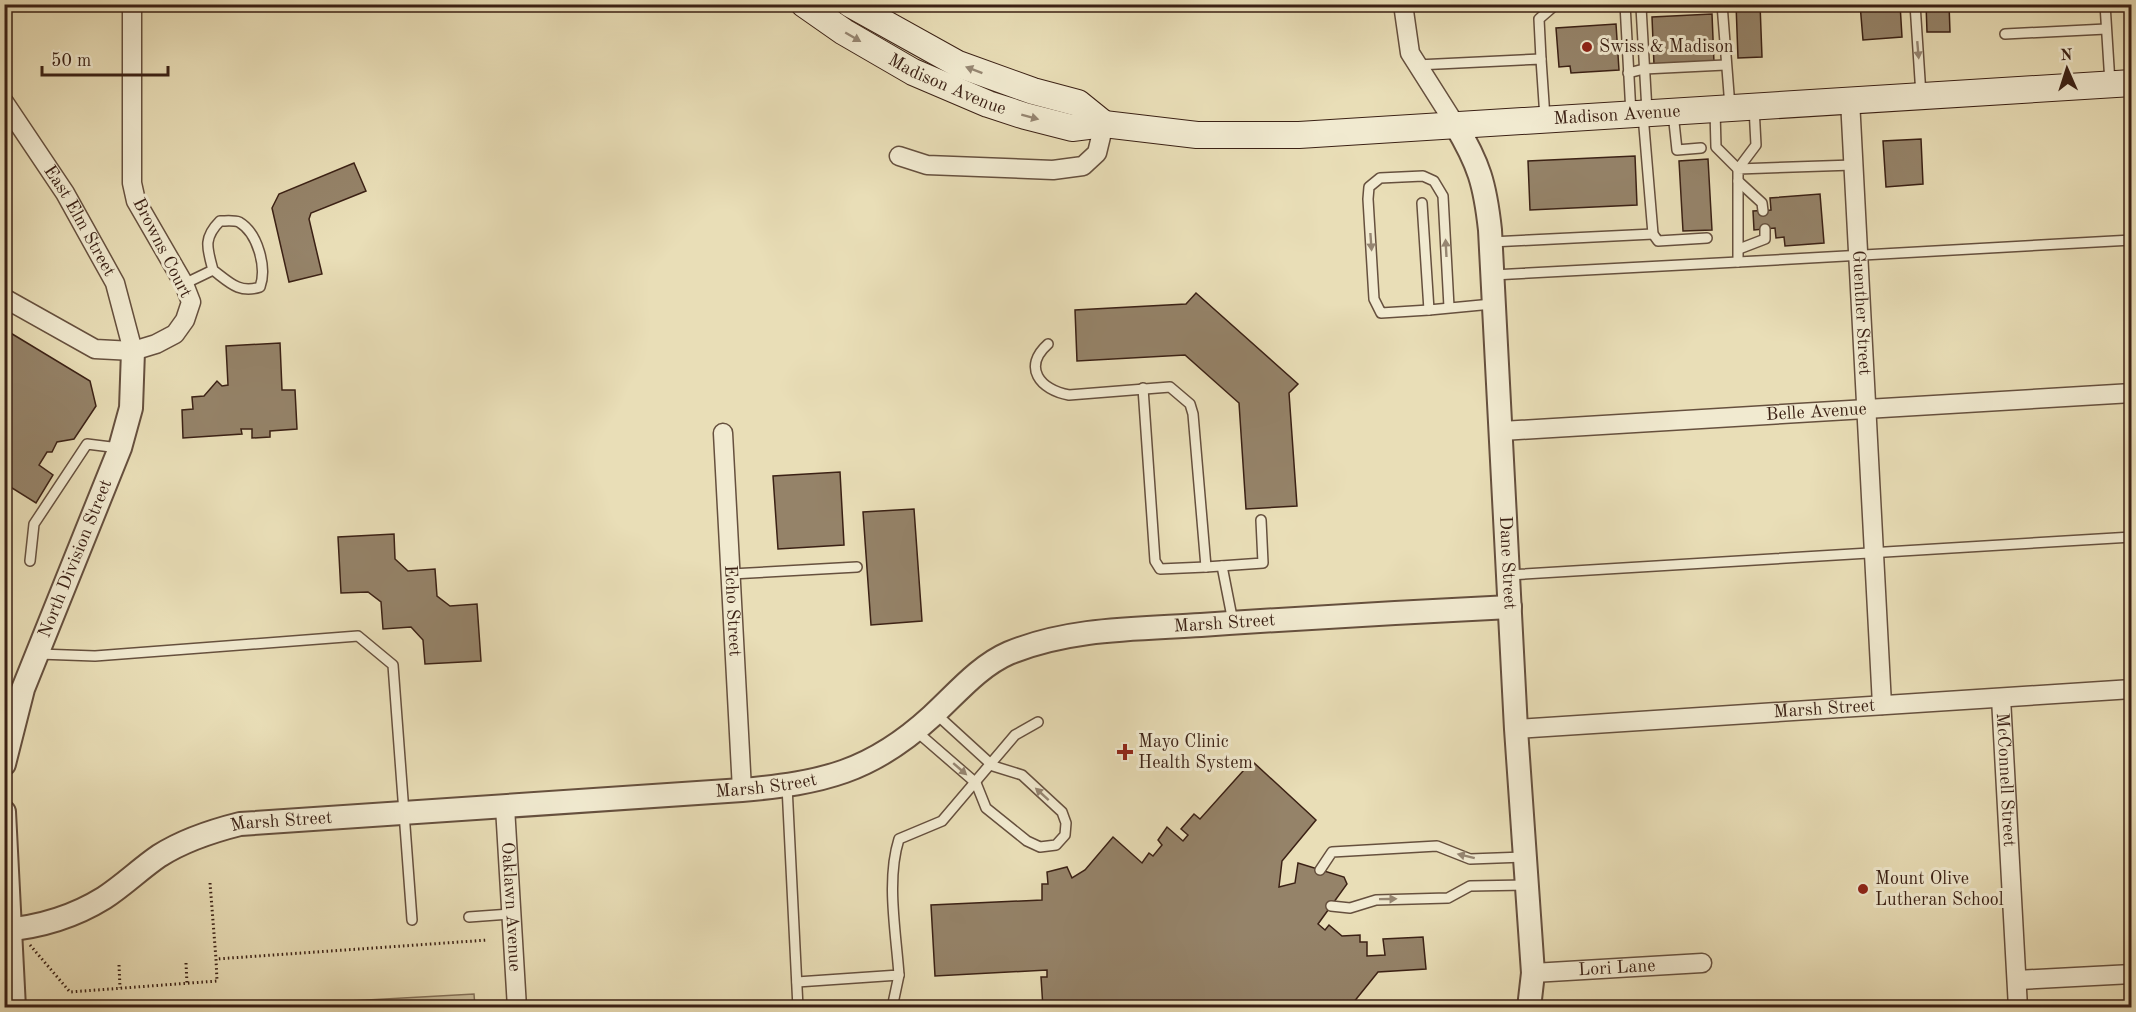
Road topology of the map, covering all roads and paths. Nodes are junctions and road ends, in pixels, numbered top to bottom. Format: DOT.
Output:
graph roads {
  1 [pos="132,4"];
  2 [pos="804,4"];
  3 [pos="850,4"];
  4 [pos="1403,4"];
  5 [pos="1594,4"];
  6 [pos="1624,4"];
  7 [pos="1700,4"];
  8 [pos="1722,4"];
  9 [pos="1915,4"];
  10 [pos="2105,4"];
  11 [pos="1553,5"];
  12 [pos="1668,6"];
  13 [pos="1695,10"];
  14 [pos="1669,16"];
  15 [pos="2106,29"];
  16 [pos="2005,34"];
  17 [pos="1541,59"];
  18 [pos="1725,64"];
  19 [pos="1417,65"];
  20 [pos="1644,69"];
  21 [pos="1628,73"];
  22 [pos="2121,83"];
  23 [pos="1921,96"];
  24 [pos="1850,100"];
  25 [pos="4,102"];
  26 [pos="1733,107"];
  27 [pos="1649,112"];
  28 [pos="1545,119"];
  29 [pos="1104,124"];
  30 [pos="1455,124"];
  31 [pos="1701,148"];
  32 [pos="899,156"];
  33 [pos="1853,165"];
  34 [pos="1738,169"];
  35 [pos="1738,181"];
  36 [pos="1422,203"];
  37 [pos="1763,211"];
  38 [pos="1765,229"];
  39 [pos="1653,234"];
  40 [pos="1707,238"];
  41 [pos="2132,240"];
  42 [pos="1491,242"];
  43 [pos="1739,249"];
  44 [pos="1858,255"];
  45 [pos="1738,262"];
  46 [pos="213,270"];
  47 [pos="1493,275"];
  48 [pos="184,284"];
  49 [pos="4,298"];
  50 [pos="1495,304"];
  51 [pos="1449,307"];
  52 [pos="1429,310"];
  53 [pos="1048,344"];
  54 [pos="133,351"];
  55 [pos="1143,388"];
  56 [pos="2132,393"];
  57 [pos="1866,407"];
  58 [pos="1502,431"];
  59 [pos="723,433"];
  60 [pos="120,448"];
  61 [pos="1261,520"];
  62 [pos="2132,537"];
  63 [pos="1874,552"];
  64 [pos="30,561"];
  65 [pos="1222,566"];
  66 [pos="857,567"];
  67 [pos="1206,567"];
  68 [pos="730,574"];
  69 [pos="1509,575"];
  70 [pos="1510,607"];
  71 [pos="1233,623"];
  72 [pos="37,654"];
  73 [pos="2132,689"];
  74 [pos="2001,698"];
  75 [pos="1882,705"];
  76 [pos="935,713"];
  77 [pos="1038,722"];
  78 [pos="1516,729"];
  79 [pos="916,730"];
  80 [pos="4,764"];
  81 [pos="991,764"];
  82 [pos="976,783"];
  83 [pos="787,786"];
  84 [pos="742,790"];
  85 [pos="505,807"];
  86 [pos="4,812"];
  87 [pos="405,813"];
  88 [pos="1524,857"];
  89 [pos="1320,870"];
  90 [pos="210,883"];
  91 [pos="1526,885"];
  92 [pos="1331,906"];
  93 [pos="512,914"];
  94 [pos="469,917"];
  95 [pos="412,921"];
  96 [pos="7,929"];
  97 [pos="488,940"];
  98 [pos="216,959"];
  99 [pos="186,963"];
  100 [pos="1702,963"];
  101 [pos="119,965"];
  102 [pos="1533,973"];
  103 [pos="2132,974"];
  104 [pos="898,975"];
  105 [pos="2017,980"];
  106 [pos="797,982"];
  107 [pos="187,984"];
  108 [pos="120,988"];
  109 [pos="14,1008"];
  110 [pos="517,1008"];
  111 [pos="798,1008"];
  112 [pos="892,1008"];
  113 [pos="1529,1008"];
  114 [pos="2018,1008"];
  1 -- 48 [label="street, Browns Court"];
  2 -- 29 [label="main road, Madison Avenue, one-way"];
  29 -- 3 [label="main road, Madison Avenue, one-way"];
  4 -- 19 [label="street"];
  5 -- 11 [label="lane"];
  6 -- 21 [label="lane"];
  7 -- 13 [label="lane"];
  8 -- 18 [label="lane"];
  9 -- 23 [label="lane, one-way"];
  10 -- 15 [label="lane"];
  11 -- 17 [label="lane"];
  12 -- 13 [label="lane"];
  12 -- 14 [label="lane"];
  12 -- 20 [label="lane"];
  15 -- 16 [label="lane"];
  15 -- 22 [label="lane"];
  17 -- 19 [label="lane"];
  17 -- 28 [label="lane"];
  18 -- 20 [label="lane"];
  18 -- 26 [label="lane"];
  19 -- 30 [label="street"];
  20 -- 21 [label="lane"];
  20 -- 27 [label="lane"];
  21 -- 27 [label="lane"];
  22 -- 23 [label="main road, Madison Avenue"];
  23 -- 24 [label="main road, Madison Avenue"];
  24 -- 26 [label="main road, Madison Avenue"];
  24 -- 33 [label="street, Guenther Street"];
  25 -- 54 [label="street, East Elm Street"];
  26 -- 27 [label="main road, Madison Avenue"];
  26 -- 34 [label="lane"];
  26 -- 34 [label="lane"];
  27 -- 28 [label="main road, Madison Avenue"];
  27 -- 31 [label="lane"];
  27 -- 39 [label="lane"];
  28 -- 30 [label="main road, Madison Avenue"];
  29 -- 30 [label="main road, Madison Avenue"];
  29 -- 32 [label="street"];
  30 -- 42 [label="street, Dane Street"];
  33 -- 34 [label="lane"];
  33 -- 44 [label="street, Guenther Street"];
  34 -- 35 [label="lane"];
  35 -- 37 [label="lane"];
  35 -- 43 [label="lane"];
  36 -- 52 [label="lane"];
  38 -- 43 [label="lane"];
  39 -- 40 [label="lane"];
  39 -- 42 [label="lane"];
  41 -- 44 [label="lane"];
  42 -- 47 [label="street, Dane Street"];
  43 -- 45 [label="lane"];
  44 -- 45 [label="lane"];
  44 -- 57 [label="street, Guenther Street"];
  45 -- 47 [label="lane"];
  46 -- 46 [label="lane"];
  46 -- 48 [label="lane"];
  47 -- 50 [label="street, Dane Street"];
  48 -- 54 [label="street, Browns Court"];
  49 -- 54 [label="street"];
  50 -- 51 [label="lane"];
  50 -- 58 [label="street, Dane Street"];
  51 -- 52 [label="lane"];
  51 -- 52 [label="lane, one-way"];
  53 -- 55 [label="lane"];
  54 -- 60 [label="street, North Division Street"];
  55 -- 67 [label="lane"];
  55 -- 67 [label="lane"];
  56 -- 57 [label="street, Belle Avenue"];
  57 -- 58 [label="street, Belle Avenue"];
  57 -- 63 [label="street, Guenther Street"];
  58 -- 69 [label="street, Dane Street"];
  59 -- 68 [label="street, Echo Street"];
  60 -- 64 [label="lane"];
  60 -- 72 [label="street, North Division Street"];
  61 -- 65 [label="lane"];
  62 -- 63 [label="lane"];
  63 -- 69 [label="lane"];
  63 -- 75 [label="street, Guenther Street"];
  65 -- 67 [label="lane"];
  65 -- 71 [label="lane"];
  66 -- 68 [label="lane"];
  68 -- 84 [label="street, Echo Street"];
  69 -- 70 [label="street, Dane Street"];
  70 -- 71 [label="street, Marsh Street"];
  70 -- 78 [label="street, Dane Street"];
  71 -- 76 [label="street, Marsh Street"];
  72 -- 80 [label="street, North Division Street"];
  72 -- 87 [label="lane"];
  73 -- 74 [label="street, Marsh Street"];
  74 -- 75 [label="street, Marsh Street"];
  74 -- 105 [label="street, McConnell Street"];
  75 -- 78 [label="street, Marsh Street"];
  76 -- 79 [label="street, Marsh Street"];
  76 -- 81 [label="lane"];
  77 -- 81 [label="lane"];
  78 -- 88 [label="street, Dane Street"];
  79 -- 82 [label="lane, one-way"];
  79 -- 83 [label="street, Marsh Street"];
  81 -- 82 [label="lane"];
  82 -- 81 [label="lane, one-way"];
  82 -- 104 [label="lane"];
  83 -- 84 [label="street, Marsh Street"];
  83 -- 106 [label="lane"];
  84 -- 85 [label="street, Marsh Street"];
  85 -- 87 [label="street, Marsh Street"];
  85 -- 93 [label="street, Oaklawn Avenue"];
  86 -- 96 [label="street"];
  87 -- 95 [label="lane"];
  87 -- 96 [label="street, Marsh Street"];
  88 -- 89 [label="lane, one-way"];
  88 -- 91 [label="street, Dane Street"];
  90 -- 98 [label="path"];
  92 -- 91 [label="lane, one-way"];
  91 -- 102 [label="street, Dane Street"];
  93 -- 94 [label="lane"];
  93 -- 110 [label="street, Oaklawn Avenue"];
  96 -- 108 [label="path"];
  96 -- 109 [label="street"];
  97 -- 98 [label="path"];
  98 -- 107 [label="path"];
  99 -- 107 [label="path"];
  100 -- 102 [label="street, Lori Lane"];
  101 -- 108 [label="path"];
  102 -- 113 [label="street, Dane Street"];
  103 -- 105 [label="street"];
  104 -- 106 [label="lane"];
  104 -- 112 [label="lane"];
  105 -- 114 [label="street, McConnell Street"];
  106 -- 111 [label="lane"];
  107 -- 108 [label="path"];
}
